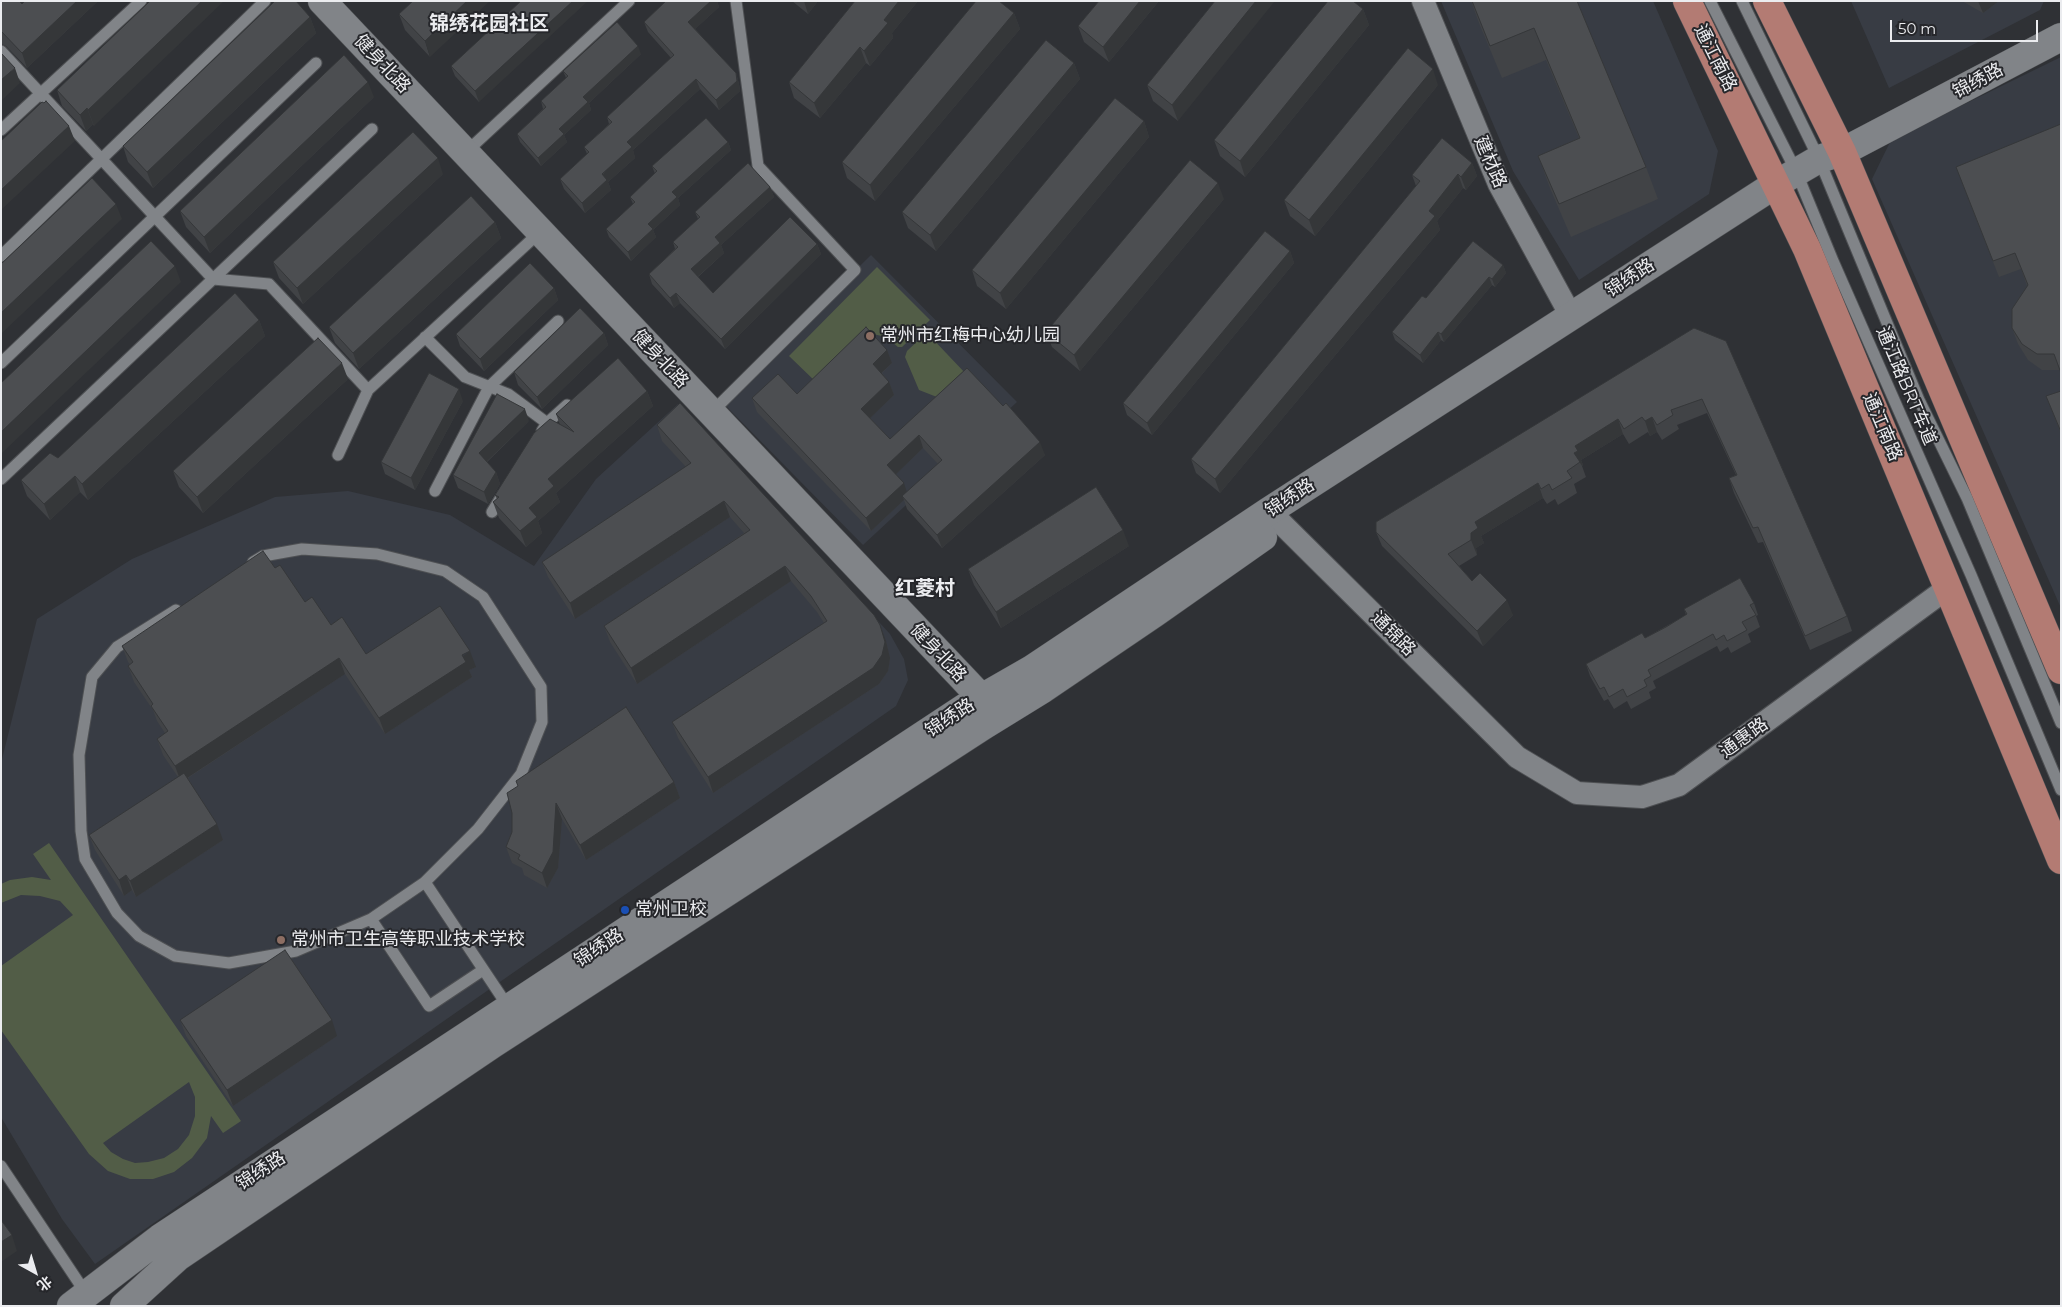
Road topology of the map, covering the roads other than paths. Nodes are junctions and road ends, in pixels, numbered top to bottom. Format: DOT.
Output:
graph roads {
  1 [pos="141,1"];
  2 [pos="265,1"];
  3 [pos="322,1"];
  4 [pos="629,1"];
  5 [pos="736,1"];
  6 [pos="1423,1"];
  7 [pos="1687,1"];
  8 [pos="1710,1"];
  9 [pos="1742,1"];
  10 [pos="1767,1"];
  11 [pos="2061,37"];
  12 [pos="1,51"];
  13 [pos="316,63"];
  14 [pos="40,93"];
  15 [pos="372,129"];
  16 [pos="1,130"];
  17 [pos="465,153"];
  18 [pos="100,159"];
  19 [pos="1806,174"];
  20 [pos="154,217"];
  21 [pos="540,232"];
  22 [pos="1,256"];
  23 [pos="213,279"];
  24 [pos="1572,316"];
  25 [pos="558,321"];
  26 [pos="425,337"];
  27 [pos="1,363"];
  28 [pos="489,387"];
  29 [pos="368,390"];
  30 [pos="575,397"];
  31 [pos="711,413"];
  32 [pos="547,423"];
  33 [pos="537,440"];
  34 [pos="338,455"];
  35 [pos="1,479"];
  36 [pos="507,488"];
  37 [pos="435,492"];
  38 [pos="492,512"];
  39 [pos="1276,518"];
  40 [pos="247,566"];
  41 [pos="1949,588"];
  42 [pos="182,606"];
  43 [pos="2060,668"];
  44 [pos="990,707"];
  45 [pos="2061,723"];
  46 [pos="1517,757"];
  47 [pos="2061,790"];
  48 [pos="2061,860"];
  49 [pos="425,882"];
  50 [pos="371,919"];
  51 [pos="483,970"];
  52 [pos="509,1008"];
  53 [pos="1,1166"];
  54 [pos="87,1303"];
  55 [pos="124,1306"];
  1 -- 14 [label="lane"];
  2 -- 18 [label="lane"];
  3 -- 17 [label="street, 健身北路"];
  4 -- 17 [label="lane"];
  5 -- 31 [label="lane"];
  6 -- 24 [label="street, 建材路"];
  7 -- 19 [label="main road, 通江南路"];
  8 -- 19 [label="lane, 通江路BRT车道"];
  9 -- 19 [label="lane, 通江路BRT车道"];
  10 -- 19 [label="main road, 通江南路"];
  11 -- 19 [label="street, 锦绣路"];
  12 -- 14 [label="lane"];
  13 -- 20 [label="lane"];
  14 -- 16 [label="lane"];
  14 -- 18 [label="lane"];
  15 -- 23 [label="lane"];
  17 -- 21 [label="street, 健身北路"];
  18 -- 20 [label="lane"];
  18 -- 22 [label="lane"];
  19 -- 24 [label="street, 锦绣路"];
  19 -- 39 [label="street, 锦绣路"];
  19 -- 41 [label="main road, 通江南路"];
  19 -- 43 [label="main road, 通江南路"];
  19 -- 45 [label="lane, 通江路BRT车道"];
  19 -- 47 [label="lane, 通江路BRT车道"];
  20 -- 23 [label="lane"];
  20 -- 27 [label="lane"];
  21 -- 26 [label="lane"];
  21 -- 31 [label="street, 健身北路"];
  23 -- 29 [label="lane"];
  23 -- 35 [label="lane"];
  24 -- 39 [label="street, 锦绣路"];
  25 -- 28 [label="lane"];
  26 -- 28 [label="lane"];
  26 -- 29 [label="lane"];
  28 -- 32 [label="lane"];
  28 -- 37 [label="lane"];
  29 -- 34 [label="lane"];
  30 -- 32 [label="lane"];
  31 -- 44 [label="street, 健身北路"];
  32 -- 33 [label="lane"];
  36 -- 38 [label="lane"];
  39 -- 44 [label="street, 锦绣路"];
  39 -- 46 [label="street, 通锦路"];
  40 -- 49 [label="lane"];
  41 -- 46 [label="street, 通惠路"];
  41 -- 48 [label="main road, 通江南路"];
  42 -- 50 [label="lane"];
  44 -- 52 [label="street, 锦绣路"];
  44 -- 55 [label="street, 锦绣路"];
  49 -- 50 [label="lane"];
  49 -- 51 [label="lane"];
  50 -- 51 [label="lane"];
  51 -- 52 [label="lane"];
  52 -- 54 [label="street, 锦绣路"];
  53 -- 54 [label="lane"];
}
